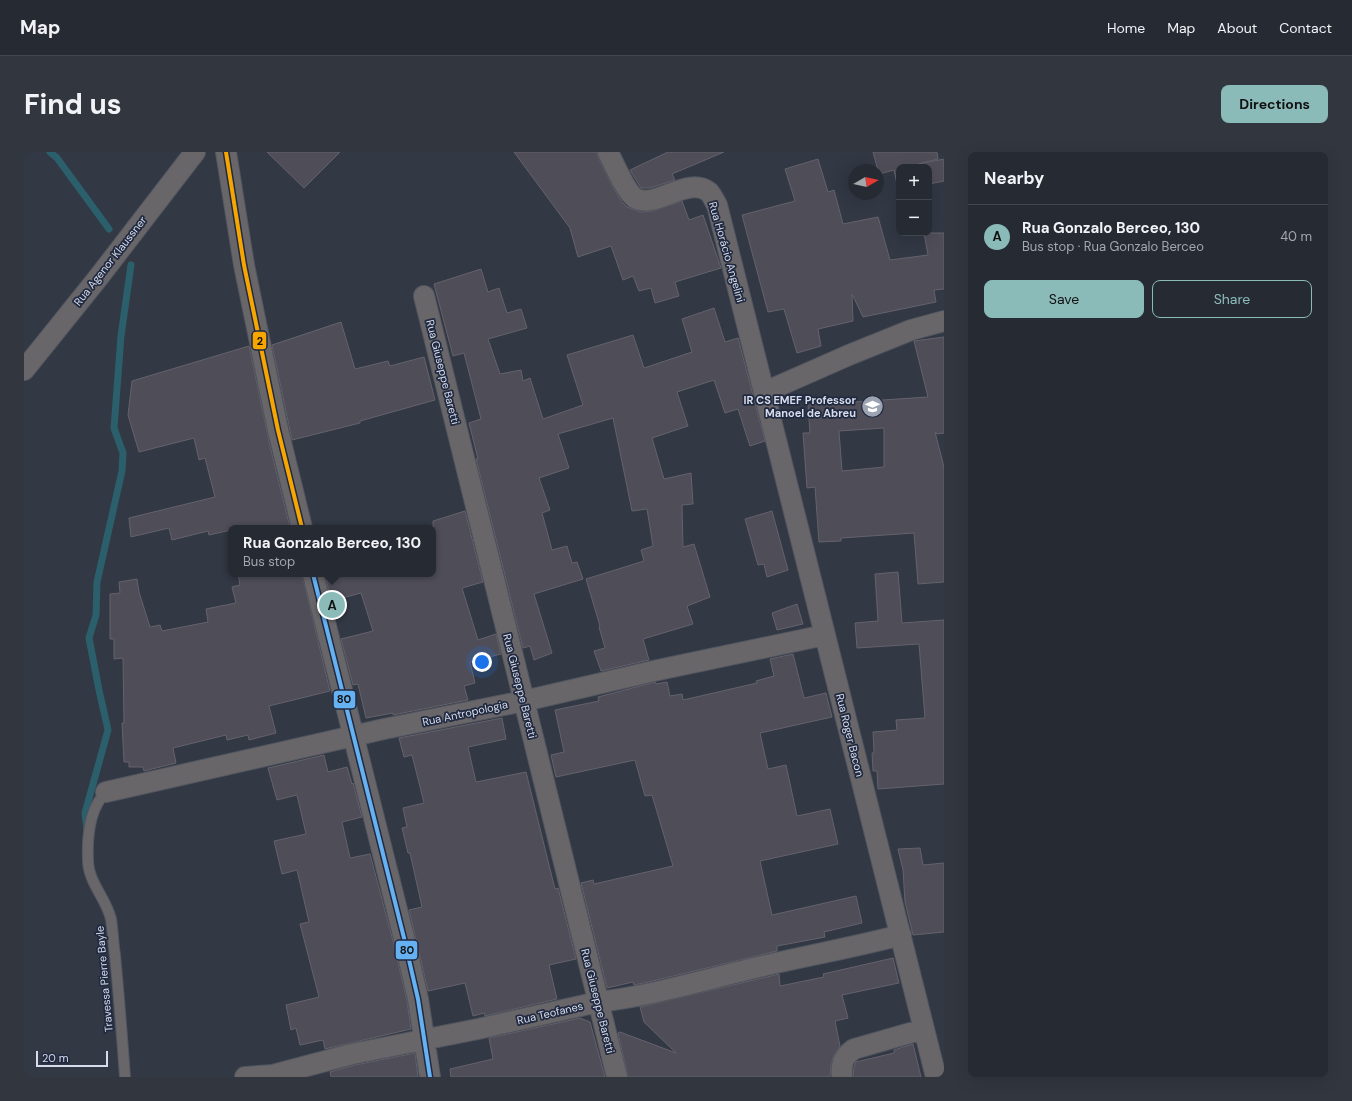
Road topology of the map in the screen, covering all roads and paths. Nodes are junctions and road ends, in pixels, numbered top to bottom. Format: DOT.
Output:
graph roads {
  1 [pos="195,152"];
  2 [pos="226,152"];
  3 [pos="608,152"];
  4 [pos="424,296"];
  5 [pos="944,321"];
  6 [pos="24,370"];
  7 [pos="765,392"];
  8 [pos="301,525"];
  9 [pos="314,577"];
  10 [pos="825,635"];
  11 [pos="524,701"];
  12 [pos="353,737"];
  13 [pos="106,792"];
  14 [pos="901,935"];
  15 [pos="598,1002"];
  16 [pos="924,1029"];
  17 [pos="425,1040"];
  18 [pos="273,1076"];
  19 [pos="125,1077"];
  20 [pos="245,1077"];
  21 [pos="430,1077"];
  22 [pos="617,1077"];
  23 [pos="842,1077"];
  24 [pos="936,1077"];
  1 -- 6 [label="street, Rua Agenor Klaussner"];
  2 -- 8 [label="street"];
  3 -- 7 [label="street, Rua Horácio Angelini"];
  4 -- 11 [label="street, Rua Giuseppe Baretti"];
  5 -- 7 [label="street"];
  7 -- 10 [label="street, Rua Roger Bacon"];
  9 -- 12 [label="street"];
  10 -- 11 [label="street, Rua Antropologia"];
  10 -- 14 [label="street, Rua Roger Bacon"];
  11 -- 12 [label="street, Rua Antropologia"];
  11 -- 15 [label="street, Rua Giuseppe Baretti"];
  12 -- 13 [label="street, Rua Antropologia"];
  12 -- 17 [label="street"];
  13 -- 19 [label="lane, Travessa Pierre Bayle"];
  14 -- 15 [label="street, Rua Teofanes"];
  14 -- 16 [label="street, Rua Roger Bacon"];
  15 -- 17 [label="street, Rua Teofanes"];
  15 -- 22 [label="street, Rua Giuseppe Baretti"];
  16 -- 23 [label="street"];
  16 -- 24 [label="street, Rua Roger Bacon"];
  17 -- 18 [label="street, Rua Teofanes"];
  17 -- 21 [label="street"];
  18 -- 20 [label="street, Rua Teofanes"];
}
